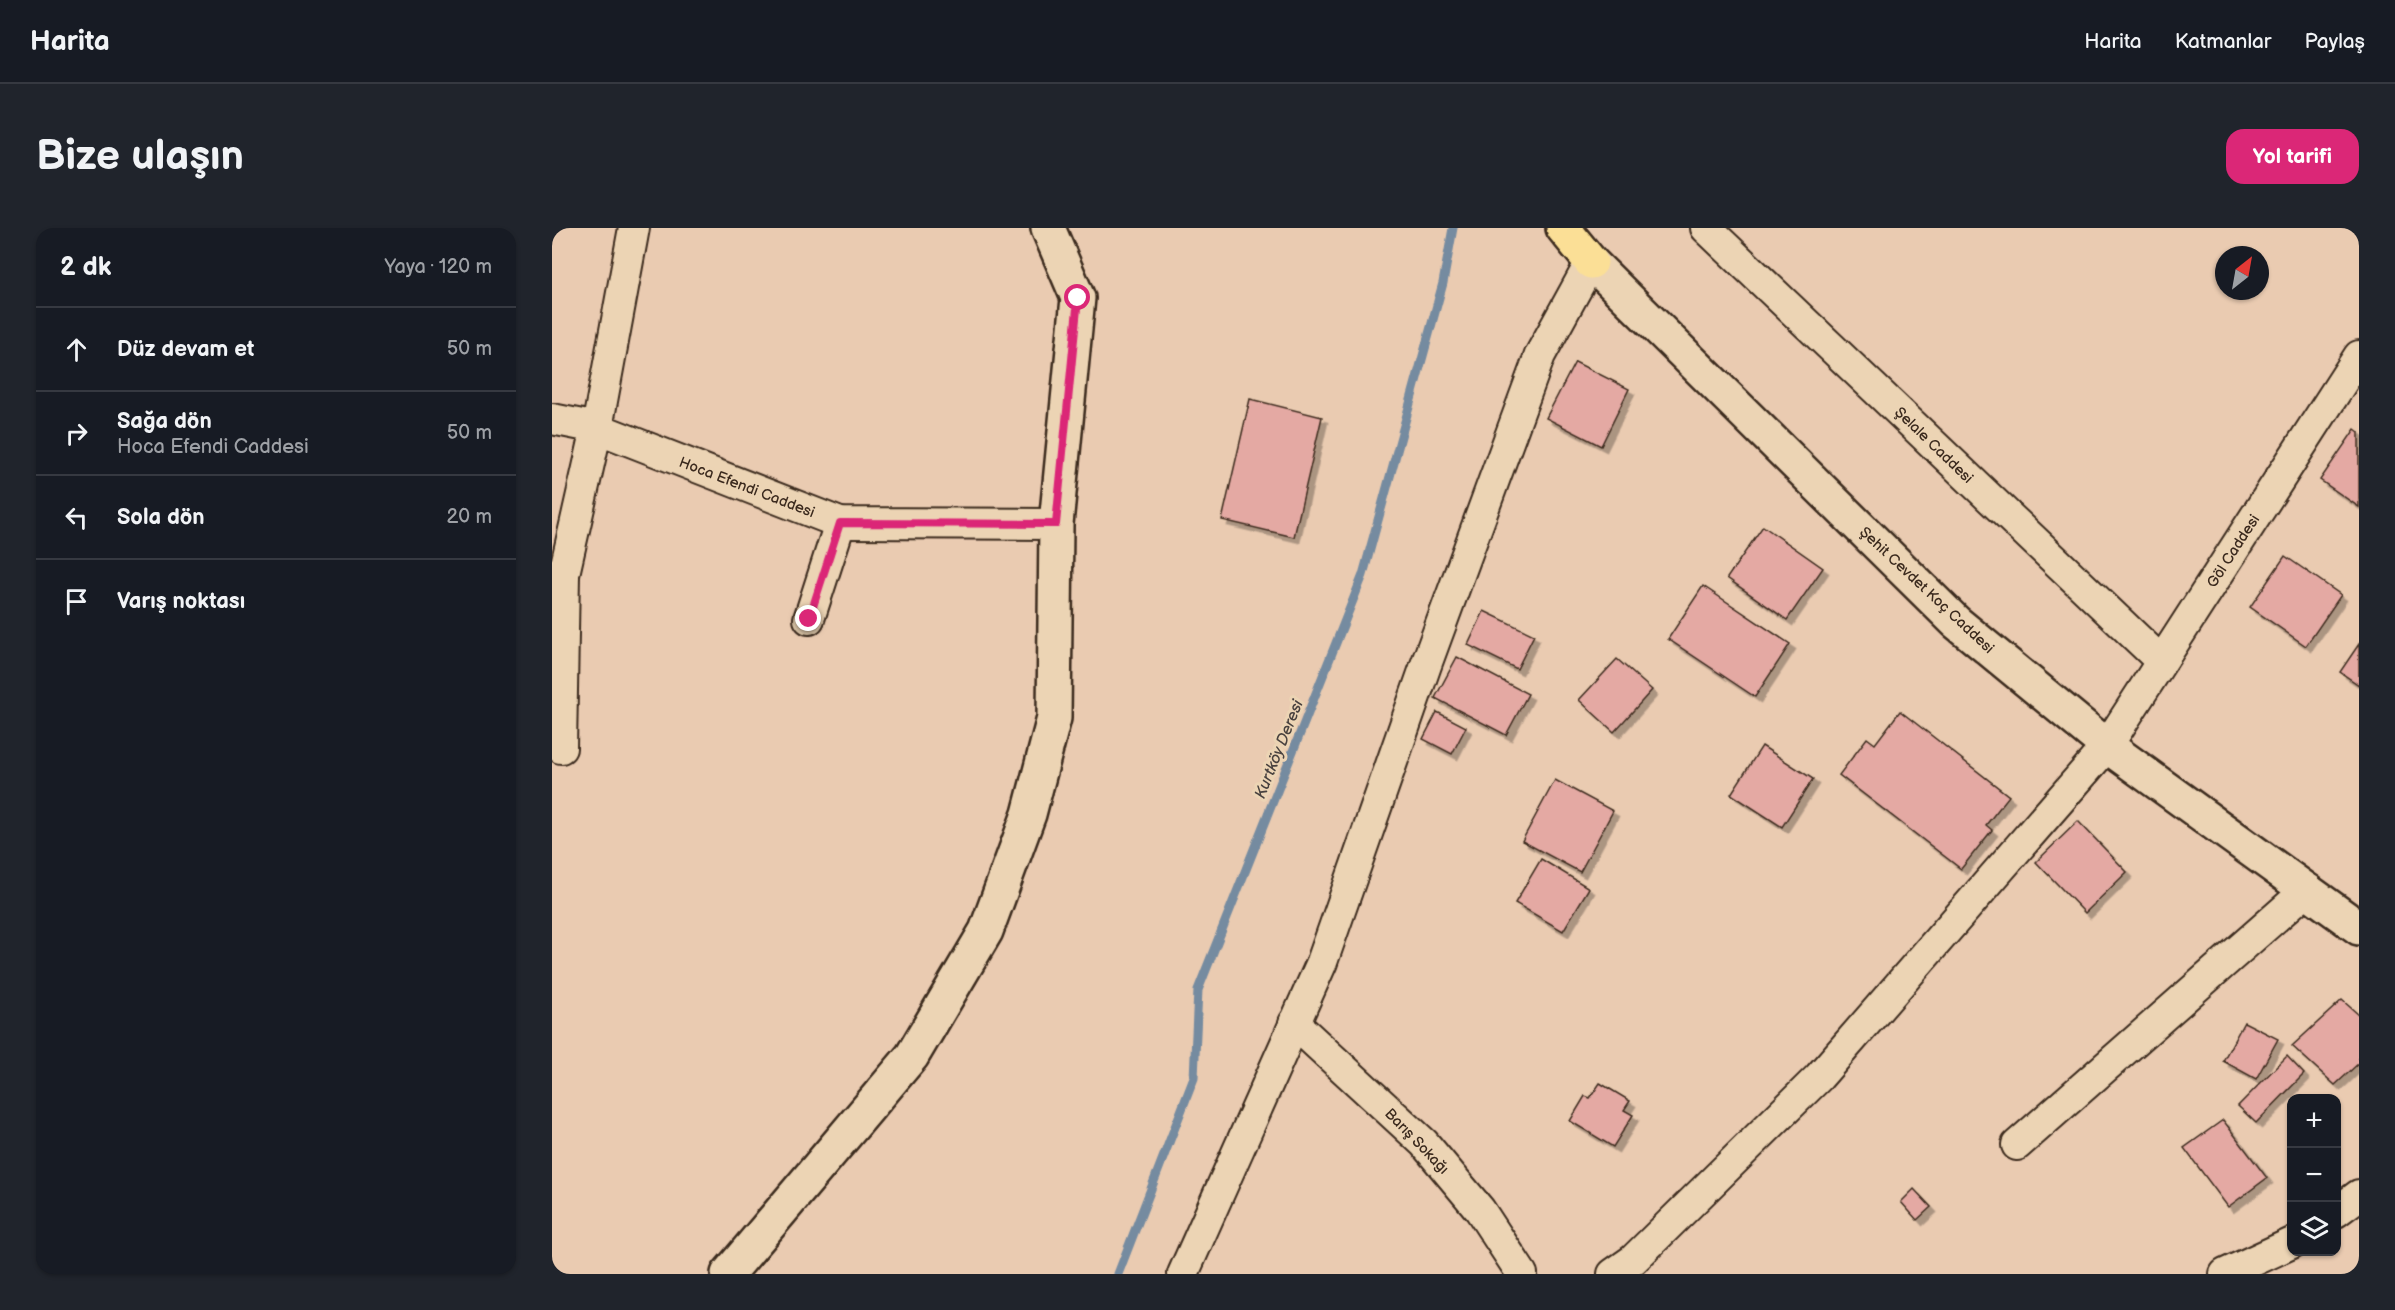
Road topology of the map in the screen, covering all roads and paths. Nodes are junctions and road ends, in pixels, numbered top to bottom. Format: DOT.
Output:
graph roads {
  1 [pos="634,228"];
  2 [pos="1048,228"];
  3 [pos="1563,228"];
  4 [pos="1706,228"];
  5 [pos="1733,238"];
  6 [pos="1591,262"];
  7 [pos="2359,356"];
  8 [pos="552,419"];
  9 [pos="597,428"];
  10 [pos="840,523"];
  11 [pos="1056,524"];
  12 [pos="558,574"];
  13 [pos="809,619"];
  14 [pos="2162,662"];
  15 [pos="2107,746"];
  16 [pos="561,748"];
  17 [pos="2308,889"];
  18 [pos="2359,928"];
  19 [pos="1294,1023"];
  20 [pos="2017,1145"];
  21 [pos="2359,1196"];
  22 [pos="2341,1209"];
  23 [pos="2287,1245"];
  24 [pos="728,1274"];
  25 [pos="1183,1274"];
  26 [pos="1522,1274"];
  27 [pos="1613,1274"];
  28 [pos="2225,1274"];
  1 -- 9 [label="street"];
  2 -- 11 [label="street"];
  3 -- 6 [label="main road, Şehit Cevdet Koç Caddesi"];
  4 -- 5 [label="street, Şelale Caddesi"];
  5 -- 14 [label="street, Şelale Caddesi"];
  6 -- 15 [label="street, Şehit Cevdet Koç Caddesi"];
  6 -- 19 [label="street"];
  7 -- 14 [label="street, Göl Caddesi"];
  8 -- 9 [label="street, Hoca Efendi Caddesi"];
  9 -- 10 [label="street, Hoca Efendi Caddesi"];
  9 -- 12 [label="street"];
  10 -- 11 [label="street, Hoca Efendi Caddesi"];
  10 -- 13 [label="street"];
  11 -- 24 [label="street"];
  12 -- 16 [label="street"];
  14 -- 15 [label="street, Göl Caddesi"];
  15 -- 17 [label="street, Şehit Cevdet Koç Caddesi"];
  15 -- 27 [label="street, Göl Caddesi"];
  17 -- 18 [label="street, Şehit Cevdet Koç Caddesi"];
  17 -- 20 [label="street"];
  19 -- 25 [label="street"];
  19 -- 26 [label="street, Barış Sokağı"];
  21 -- 22 [label="street"];
  23 -- 28 [label="street"];
}
